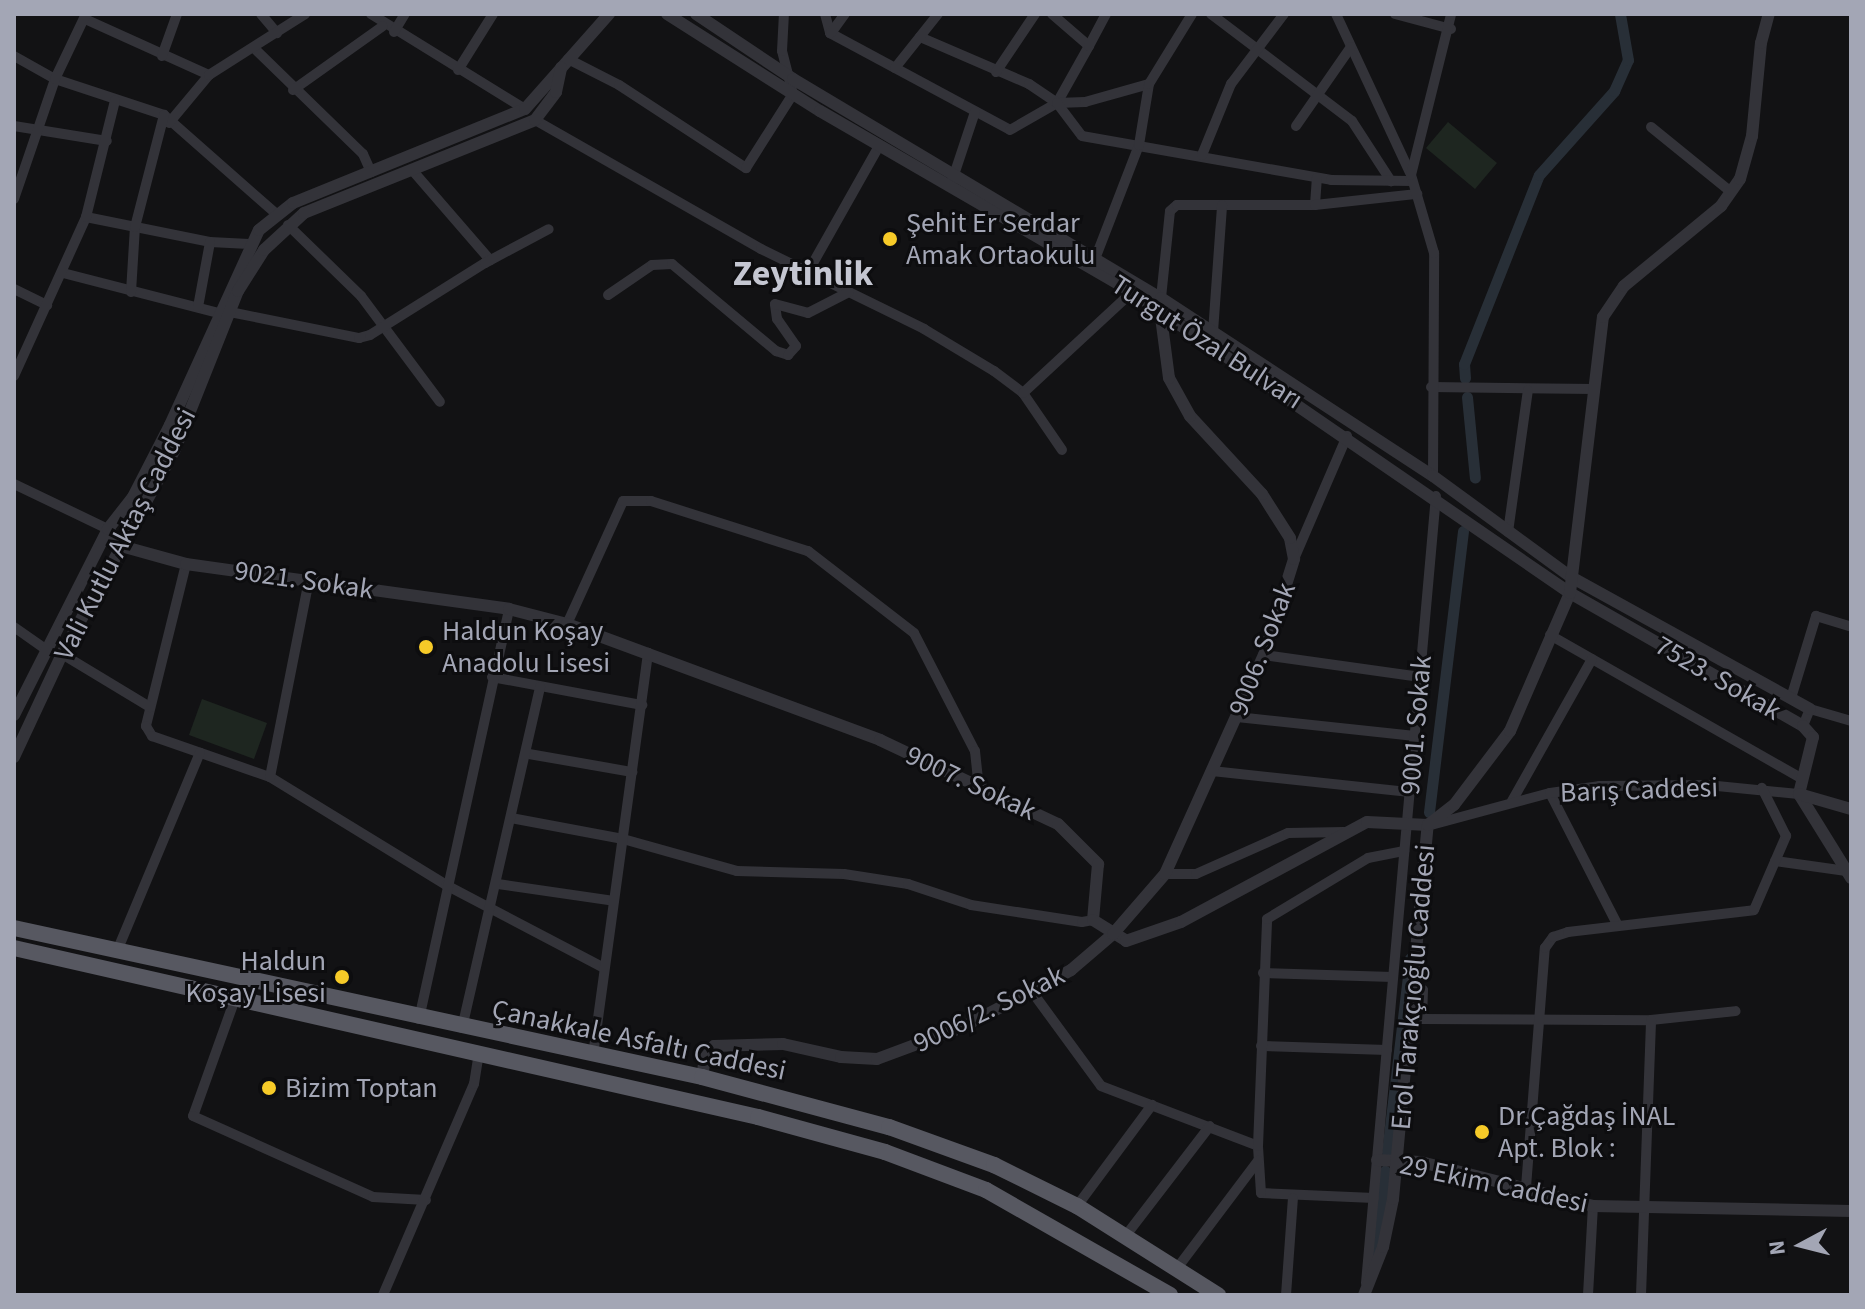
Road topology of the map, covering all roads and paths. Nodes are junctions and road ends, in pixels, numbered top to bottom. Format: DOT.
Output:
graph roads {
  1 [pos="177,14"];
  2 [pos="261,14"];
  3 [pos="305,14"];
  4 [pos="371,14"];
  5 [pos="405,14"];
  6 [pos="493,14"];
  7 [pos="609,14"];
  8 [pos="667,14"];
  9 [pos="696,14"];
  10 [pos="784,14"];
  11 [pos="825,14"];
  12 [pos="845,14"];
  13 [pos="938,14"];
  14 [pos="1035,14"];
  15 [pos="1052,14"];
  16 [pos="1106,14"];
  17 [pos="1192,14"];
  18 [pos="1211,14"];
  19 [pos="1284,14"];
  20 [pos="1336,14"];
  21 [pos="1395,14"];
  22 [pos="1451,14"];
  23 [pos="1769,14"];
  24 [pos="86,16"];
  25 [pos="383,26"];
  26 [pos="1451,29"];
  27 [pos="394,32"];
  28 [pos="277,33"];
  29 [pos="831,33"];
  30 [pos="920,37"];
  31 [pos="1089,46"];
  32 [pos="1351,47"];
  33 [pos="254,48"];
  34 [pos="1256,49"];
  35 [pos="14,56"];
  36 [pos="162,56"];
  37 [pos="565,64"];
  38 [pos="895,68"];
  39 [pos="458,70"];
  40 [pos="996,72"];
  41 [pos="209,75"];
  42 [pos="55,79"];
  43 [pos="793,79"];
  44 [pos="1149,84"];
  45 [pos="293,90"];
  46 [pos="1317,92"];
  47 [pos="793,94"];
  48 [pos="115,101"];
  49 [pos="1057,103"];
  50 [pos="525,109"];
  51 [pos="975,112"];
  52 [pos="167,119"];
  53 [pos="535,120"];
  54 [pos="14,126"];
  55 [pos="1296,126"];
  56 [pos="1651,127"];
  57 [pos="37,132"];
  58 [pos="107,141"];
  59 [pos="1139,145"];
  60 [pos="879,146"];
  61 [pos="1202,155"];
  62 [pos="413,171"];
  63 [pos="371,172"];
  64 [pos="1317,178"];
  65 [pos="1412,178"];
  66 [pos="952,180"];
  67 [pos="1391,181"];
  68 [pos="1731,192"];
  69 [pos="1417,194"];
  70 [pos="14,199"];
  71 [pos="1222,205"];
  72 [pos="1315,205"];
  73 [pos="275,213"];
  74 [pos="86,217"];
  75 [pos="288,225"];
  76 [pos="135,227"];
  77 [pos="549,229"];
  78 [pos="210,242"];
  79 [pos="249,244"];
  80 [pos="1095,259"];
  81 [pos="490,260"];
  82 [pos="808,272"];
  83 [pos="63,273"];
  84 [pos="14,289"];
  85 [pos="131,292"];
  86 [pos="849,292"];
  87 [pos="1132,292"];
  88 [pos="608,295"];
  89 [pos="1161,304"];
  90 [pos="47,305"];
  91 [pos="198,307"];
  92 [pos="224,313"];
  93 [pos="384,327"];
  94 [pos="1213,332"];
  95 [pos="14,376"];
  96 [pos="1431,387"];
  97 [pos="1594,389"];
  98 [pos="1528,390"];
  99 [pos="1023,393"];
  100 [pos="440,402"];
  101 [pos="1347,436"];
  102 [pos="1062,450"];
  103 [pos="1433,476"];
  104 [pos="14,484"];
  105 [pos="1436,496"];
  106 [pos="108,529"];
  107 [pos="1508,532"];
  108 [pos="121,546"];
  109 [pos="1294,559"];
  110 [pos="186,564"];
  111 [pos="1571,577"];
  112 [pos="309,580"];
  113 [pos="1570,593"];
  114 [pos="509,609"];
  115 [pos="567,624"];
  116 [pos="14,627"];
  117 [pos="1851,627"];
  118 [pos="1550,635"];
  119 [pos="45,649"];
  120 [pos="648,653"];
  121 [pos="62,654"];
  122 [pos="1264,655"];
  123 [pos="1592,659"];
  124 [pos="492,677"];
  125 [pos="1420,677"];
  126 [pos="540,687"];
  127 [pos="1791,698"];
  128 [pos="642,705"];
  129 [pos="150,707"];
  130 [pos="1810,709"];
  131 [pos="14,715"];
  132 [pos="1237,717"];
  133 [pos="1851,721"];
  134 [pos="1803,726"];
  135 [pos="1415,736"];
  136 [pos="200,753"];
  137 [pos="529,754"];
  138 [pos="14,757"];
  139 [pos="1212,771"];
  140 [pos="632,772"];
  141 [pos="270,777"];
  142 [pos="1801,778"];
  143 [pos="979,787"];
  144 [pos="1762,788"];
  145 [pos="1410,792"];
  146 [pos="1550,793"];
  147 [pos="1799,794"];
  148 [pos="1512,801"];
  149 [pos="1851,809"];
  150 [pos="511,818"];
  151 [pos="1407,823"];
  152 [pos="1428,825"];
  153 [pos="1344,832"];
  154 [pos="623,839"];
  155 [pos="1404,851"];
  156 [pos="1775,861"];
  157 [pos="1165,874"];
  158 [pos="1849,875"];
  159 [pos="498,884"];
  160 [pos="446,885"];
  161 [pos="614,901"];
  162 [pos="491,908"];
  163 [pos="1093,920"];
  164 [pos="1618,926"];
  165 [pos="14,928"];
  166 [pos="1113,934"];
  167 [pos="14,948"];
  168 [pos="117,951"];
  169 [pos="604,968"];
  170 [pos="1263,973"];
  171 [pos="1393,977"];
  172 [pos="1411,989"];
  173 [pos="1033,993"];
  174 [pos="235,999"];
  175 [pos="1736,1011"];
  176 [pos="419,1019"];
  177 [pos="1539,1019"];
  178 [pos="1651,1020"];
  179 [pos="462,1028"];
  180 [pos="1261,1046"];
  181 [pos="1387,1050"];
  182 [pos="479,1054"];
  183 [pos="593,1055"];
  184 [pos="702,1077"];
  185 [pos="1152,1105"];
  186 [pos="1210,1126"];
  187 [pos="1258,1146"];
  188 [pos="1377,1160"];
  189 [pos="1258,1161"];
  190 [pos="1398,1161"];
  191 [pos="1526,1187"];
  192 [pos="1293,1198"];
  193 [pos="1374,1198"];
  194 [pos="426,1200"];
  195 [pos="1077,1206"];
  196 [pos="1593,1206"];
  197 [pos="1648,1211"];
  198 [pos="1851,1211"];
  199 [pos="1127,1234"];
  200 [pos="1178,1267"];
  201 [pos="1367,1293"];
  202 [pos="383,1295"];
  203 [pos="1170,1295"];
  204 [pos="1218,1295"];
  205 [pos="1286,1295"];
  206 [pos="1588,1295"];
  207 [pos="1641,1295"];
  1 -- 36 [label="street"];
  2 -- 28 [label="street"];
  3 -- 28 [label="street"];
  4 -- 25 [label="street"];
  5 -- 27 [label="street"];
  6 -- 39 [label="street"];
  7 -- 37 [label="street, Vali Kutlu Aktaş Caddesi"];
  8 -- 47 [label="street, Turgut Özal Bulvarı"];
  9 -- 43 [label="street, Turgut Özal Bulvarı"];
  10 -- 43 [label="street"];
  11 -- 29 [label="street"];
  12 -- 29 [label="street"];
  13 -- 30 [label="street"];
  14 -- 40 [label="street"];
  15 -- 31 [label="street"];
  16 -- 31 [label="street"];
  17 -- 44 [label="street"];
  18 -- 34 [label="street"];
  19 -- 34 [label="street"];
  20 -- 32 [label="street"];
  21 -- 26 [label="street"];
  22 -- 26 [label="street"];
  23 -- 68 [label="street, Erol Tarakçıoğlu Caddesi"];
  24 -- 36 [label="street"];
  24 -- 42 [label="street"];
  25 -- 27 [label="street"];
  25 -- 45 [label="street"];
  26 -- 65 [label="street"];
  27 -- 39 [label="street"];
  28 -- 33 [label="street"];
  29 -- 38 [label="street"];
  30 -- 38 [label="street"];
  30 -- 40 [label="street"];
  31 -- 49 [label="street"];
  32 -- 46 [label="street"];
  32 -- 65 [label="street"];
  33 -- 41 [label="street"];
  33 -- 45 [label="street"];
  34 -- 46 [label="street"];
  34 -- 61 [label="street"];
  35 -- 42 [label="street"];
  36 -- 41 [label="street"];
  37 -- 47 [label="street"];
  37 -- 50 [label="street, Vali Kutlu Aktaş Caddesi"];
  37 -- 53 [label="street, Vali Kutlu Aktaş Caddesi"];
  38 -- 51 [label="street"];
  39 -- 50 [label="street"];
  40 -- 49 [label="street"];
  41 -- 52 [label="street"];
  42 -- 48 [label="street"];
  42 -- 57 [label="street"];
  43 -- 47 [label="street"];
  43 -- 66 [label="street, Turgut Özal Bulvarı"];
  44 -- 49 [label="street"];
  44 -- 59 [label="street"];
  45 -- 63 [label="street"];
  46 -- 55 [label="street"];
  46 -- 67 [label="street"];
  47 -- 60 [label="street, Turgut Özal Bulvarı"];
  48 -- 52 [label="street"];
  48 -- 58 [label="street"];
  49 -- 51 [label="street"];
  49 -- 59 [label="street"];
  50 -- 63 [label="street, Vali Kutlu Aktaş Caddesi"];
  51 -- 66 [label="street"];
  52 -- 73 [label="street"];
  52 -- 76 [label="street"];
  53 -- 62 [label="street, Vali Kutlu Aktaş Caddesi"];
  53 -- 82 [label="street"];
  54 -- 57 [label="street"];
  56 -- 68 [label="street"];
  57 -- 58 [label="street"];
  57 -- 70 [label="street"];
  58 -- 74 [label="street"];
  59 -- 61 [label="street"];
  59 -- 80 [label="street"];
  60 -- 66 [label="street, Turgut Özal Bulvarı"];
  60 -- 82 [label="street"];
  61 -- 64 [label="street"];
  62 -- 75 [label="street, Vali Kutlu Aktaş Caddesi"];
  62 -- 81 [label="street"];
  63 -- 73 [label="street, Vali Kutlu Aktaş Caddesi"];
  64 -- 67 [label="street"];
  64 -- 72 [label="street"];
  65 -- 67 [label="street"];
  65 -- 69 [label="street"];
  66 -- 80 [label="street, Turgut Özal Bulvarı"];
  66 -- 87 [label="street, Turgut Özal Bulvarı"];
  68 -- 97 [label="street, Erol Tarakçıoğlu Caddesi"];
  69 -- 72 [label="street"];
  69 -- 96 [label="street"];
  71 -- 72 [label="street"];
  71 -- 89 [label="street"];
  71 -- 94 [label="street"];
  73 -- 75 [label="street"];
  73 -- 79 [label="street, Vali Kutlu Aktaş Caddesi"];
  74 -- 76 [label="street"];
  74 -- 83 [label="street"];
  75 -- 92 [label="street, Vali Kutlu Aktaş Caddesi"];
  75 -- 93 [label="street"];
  76 -- 78 [label="street"];
  76 -- 85 [label="street"];
  77 -- 81 [label="street"];
  78 -- 79 [label="street"];
  78 -- 91 [label="street"];
  79 -- 92 [label="street, Vali Kutlu Aktaş Caddesi"];
  80 -- 89 [label="street, Turgut Özal Bulvarı"];
  81 -- 93 [label="street"];
  82 -- 86 [label="street"];
  83 -- 85 [label="street"];
  83 -- 90 [label="street"];
  84 -- 90 [label="street"];
  85 -- 91 [label="street"];
  86 -- 88 [label="street"];
  86 -- 99 [label="street"];
  87 -- 89 [label="street, Turgut Özal Bulvarı"];
  87 -- 99 [label="street"];
  89 -- 94 [label="street, Turgut Özal Bulvarı"];
  89 -- 101 [label="street, Turgut Özal Bulvarı"];
  89 -- 109 [label="street, 9006. Sokak"];
  90 -- 95 [label="street"];
  91 -- 92 [label="street"];
  92 -- 93 [label="street"];
  92 -- 106 [label="street, Vali Kutlu Aktaş Caddesi"];
  92 -- 108 [label="street, Vali Kutlu Aktaş Caddesi"];
  93 -- 100 [label="street"];
  94 -- 103 [label="street, Turgut Özal Bulvarı"];
  96 -- 98 [label="street"];
  96 -- 103 [label="street"];
  97 -- 98 [label="street"];
  97 -- 111 [label="street, Erol Tarakçıoğlu Caddesi"];
  98 -- 107 [label="street"];
  99 -- 102 [label="street"];
  101 -- 105 [label="street, Turgut Özal Bulvarı"];
  101 -- 109 [label="street"];
  103 -- 105 [label="street"];
  103 -- 107 [label="street, Turgut Özal Bulvarı"];
  104 -- 106 [label="street"];
  105 -- 113 [label="street, Turgut Özal Bulvarı"];
  105 -- 125 [label="street, 9001. Sokak"];
  106 -- 108 [label="street"];
  106 -- 119 [label="street, Vali Kutlu Aktaş Caddesi"];
  107 -- 111 [label="street, Turgut Özal Bulvarı"];
  108 -- 110 [label="street, 9021. Sokak"];
  108 -- 121 [label="street, Vali Kutlu Aktaş Caddesi"];
  109 -- 122 [label="street, 9006. Sokak"];
  110 -- 112 [label="street, 9021. Sokak"];
  110 -- 129 [label="street"];
  111 -- 113 [label="street, Erol Tarakçıoğlu Caddesi"];
  111 -- 127 [label="street, Turgut Özal Bulvarı"];
  112 -- 114 [label="street, 9021. Sokak"];
  112 -- 141 [label="street"];
  113 -- 118 [label="street, Erol Tarakçıoğlu Caddesi"];
  113 -- 134 [label="street, 7523. Sokak"];
  114 -- 115 [label="street, 9007. Sokak"];
  114 -- 124 [label="street"];
  115 -- 120 [label="street, 9007. Sokak"];
  115 -- 143 [label="street"];
  116 -- 119 [label="street"];
  117 -- 127 [label="street"];
  118 -- 123 [label="street"];
  118 -- 152 [label="street, Erol Tarakçıoğlu Caddesi"];
  119 -- 131 [label="street, Vali Kutlu Aktaş Caddesi"];
  120 -- 128 [label="street"];
  120 -- 143 [label="street, 9007. Sokak"];
  121 -- 129 [label="street"];
  121 -- 138 [label="street, Vali Kutlu Aktaş Caddesi"];
  122 -- 125 [label="street"];
  122 -- 132 [label="street, 9006. Sokak"];
  123 -- 142 [label="street"];
  123 -- 148 [label="street"];
  124 -- 126 [label="street"];
  124 -- 160 [label="street"];
  125 -- 135 [label="street, 9001. Sokak"];
  126 -- 128 [label="street"];
  126 -- 137 [label="street"];
  127 -- 130 [label="street, Turgut Özal Bulvarı"];
  128 -- 140 [label="street"];
  129 -- 136 [label="street"];
  130 -- 133 [label="street"];
  130 -- 134 [label="street"];
  132 -- 135 [label="street"];
  132 -- 139 [label="street, 9006. Sokak"];
  134 -- 142 [label="street, 7523. Sokak"];
  135 -- 145 [label="street, 9001. Sokak"];
  136 -- 141 [label="street"];
  136 -- 168 [label="street"];
  137 -- 140 [label="street"];
  137 -- 150 [label="street"];
  139 -- 145 [label="street"];
  139 -- 157 [label="street, 9006. Sokak"];
  140 -- 154 [label="street"];
  141 -- 160 [label="street"];
  142 -- 147 [label="street, 7523. Sokak"];
  143 -- 163 [label="street, 9007. Sokak"];
  144 -- 146 [label="street, Barış Caddesi"];
  144 -- 147 [label="street, Barış Caddesi"];
  144 -- 156 [label="street"];
  145 -- 151 [label="street, 9001. Sokak"];
  146 -- 148 [label="street, Barış Caddesi"];
  146 -- 164 [label="street"];
  147 -- 149 [label="street, Barış Caddesi"];
  147 -- 158 [label="street"];
  148 -- 152 [label="street, Barış Caddesi"];
  150 -- 154 [label="street"];
  150 -- 159 [label="street"];
  151 -- 152 [label="street"];
  151 -- 153 [label="street"];
  151 -- 155 [label="street, 9001. Sokak"];
  152 -- 172 [label="street, Erol Tarakçıoğlu Caddesi"];
  153 -- 157 [label="street"];
  153 -- 166 [label="street"];
  154 -- 161 [label="street"];
  154 -- 163 [label="street"];
  155 -- 170 [label="street"];
  155 -- 171 [label="street, 9001. Sokak"];
  156 -- 158 [label="street"];
  156 -- 164 [label="street"];
  157 -- 166 [label="street, 9006/2. Sokak"];
  159 -- 161 [label="street"];
  159 -- 162 [label="street"];
  160 -- 162 [label="street"];
  160 -- 176 [label="street"];
  161 -- 169 [label="street"];
  162 -- 169 [label="street"];
  162 -- 179 [label="street"];
  163 -- 166 [label="street"];
  164 -- 177 [label="street"];
  165 -- 168 [label="highway, Çanakkale Asfaltı Caddesi"];
  166 -- 173 [label="street, 9006/2. Sokak"];
  167 -- 174 [label="highway, Çanakkale Asfaltı Caddesi"];
  168 -- 176 [label="highway, Çanakkale Asfaltı Caddesi"];
  169 -- 183 [label="street"];
  170 -- 171 [label="street"];
  170 -- 180 [label="street"];
  171 -- 181 [label="street, 9001. Sokak"];
  172 -- 177 [label="street"];
  172 -- 190 [label="street, Erol Tarakçıoğlu Caddesi"];
  173 -- 184 [label="street, 9006/2. Sokak"];
  173 -- 185 [label="street"];
  174 -- 182 [label="highway, Çanakkale Asfaltı Caddesi"];
  174 -- 194 [label="street"];
  175 -- 178 [label="street"];
  176 -- 179 [label="highway, Çanakkale Asfaltı Caddesi"];
  177 -- 178 [label="street"];
  177 -- 191 [label="street"];
  178 -- 197 [label="street"];
  179 -- 183 [label="highway, Çanakkale Asfaltı Caddesi"];
  180 -- 181 [label="street"];
  180 -- 187 [label="street"];
  181 -- 188 [label="street, 9001. Sokak"];
  182 -- 194 [label="street"];
  182 -- 203 [label="highway, Çanakkale Asfaltı Caddesi"];
  183 -- 184 [label="highway, Çanakkale Asfaltı Caddesi"];
  184 -- 195 [label="highway, Çanakkale Asfaltı Caddesi"];
  185 -- 186 [label="street"];
  185 -- 195 [label="street"];
  186 -- 187 [label="street"];
  186 -- 199 [label="street"];
  187 -- 189 [label="street"];
  188 -- 190 [label="street, 29 Ekim Caddesi"];
  188 -- 193 [label="street, 9001. Sokak"];
  189 -- 192 [label="street"];
  189 -- 200 [label="street"];
  190 -- 191 [label="street, 29 Ekim Caddesi"];
  190 -- 201 [label="street, Erol Tarakçıoğlu Caddesi"];
  191 -- 196 [label="street, 29 Ekim Caddesi"];
  192 -- 193 [label="street"];
  192 -- 205 [label="street"];
  193 -- 201 [label="street, 9001. Sokak"];
  194 -- 202 [label="street"];
  195 -- 199 [label="highway, Çanakkale Asfaltı Caddesi"];
  196 -- 197 [label="street, 29 Ekim Caddesi"];
  196 -- 206 [label="street"];
  197 -- 198 [label="street, 29 Ekim Caddesi"];
  197 -- 207 [label="street"];
  199 -- 200 [label="highway, Çanakkale Asfaltı Caddesi"];
  200 -- 204 [label="highway, Çanakkale Asfaltı Caddesi"];
}
